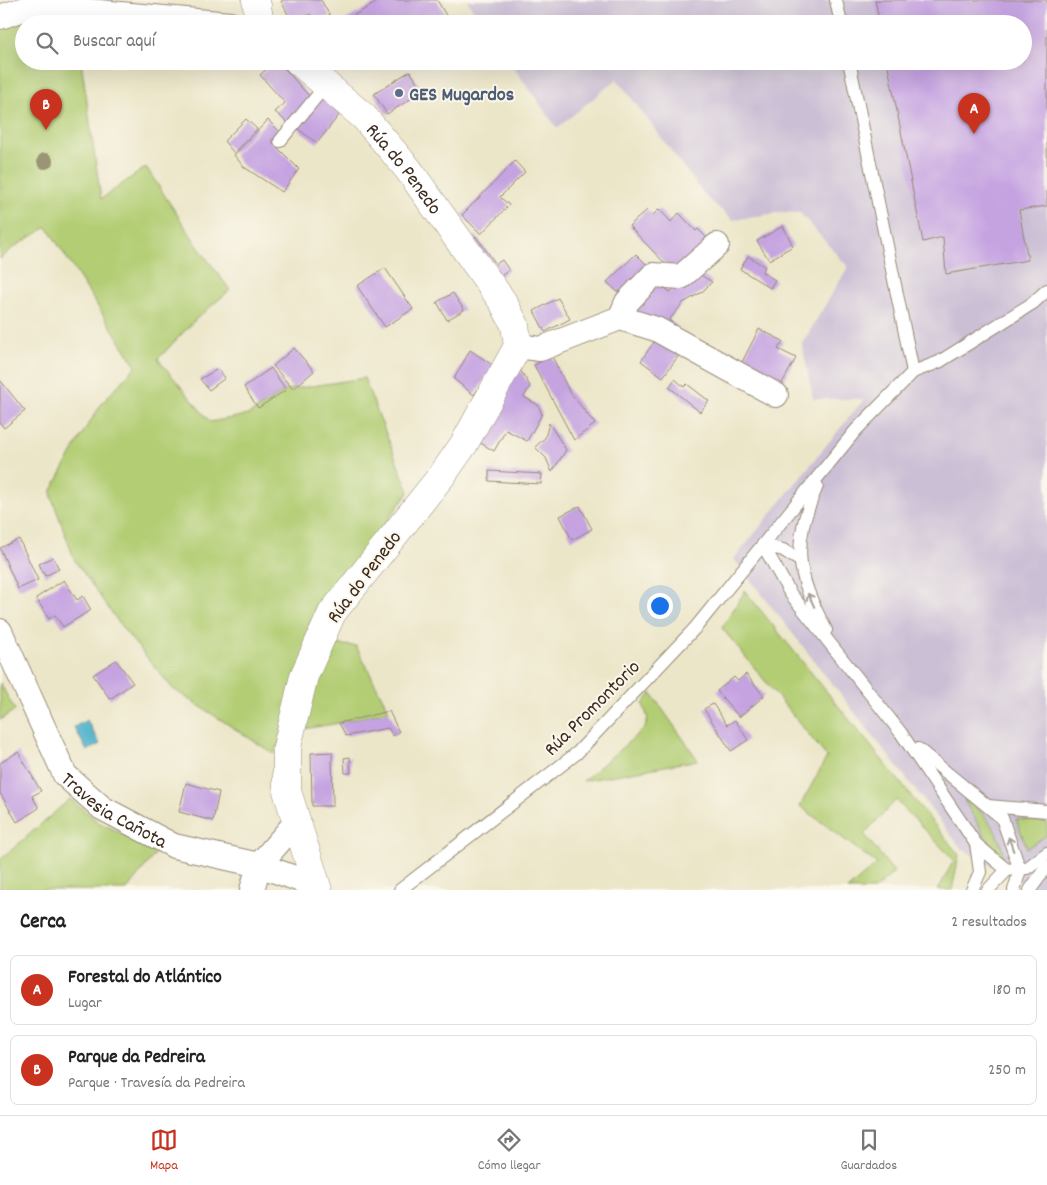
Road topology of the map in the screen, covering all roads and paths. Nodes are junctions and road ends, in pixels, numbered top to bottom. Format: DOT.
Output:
graph roads {
  1 [pos="256,0"];
  2 [pos="836,0"];
  3 [pos="132,15"];
  4 [pos="258,15"];
  5 [pos="839,15"];
  6 [pos="0,17"];
  7 [pos="308,70"];
  8 [pos="851,70"];
  9 [pos="326,85"];
  10 [pos="280,142"];
  11 [pos="716,244"];
  12 [pos="1047,290"];
  13 [pos="620,318"];
  14 [pos="518,346"];
  15 [pos="913,372"];
  16 [pos="776,395"];
  17 [pos="823,471"];
  18 [pos="763,546"];
  19 [pos="799,560"];
  20 [pos="0,631"];
  21 [pos="841,659"];
  22 [pos="901,733"];
  23 [pos="988,806"];
  24 [pos="1047,811"];
  25 [pos="297,821"];
  26 [pos="976,844"];
  27 [pos="1047,853"];
  28 [pos="260,865"];
  29 [pos="1047,866"];
  30 [pos="1014,870"];
  31 [pos="318,888"];
  32 [pos="252,890"];
  33 [pos="400,890"];
  34 [pos="972,890"];
  35 [pos="988,890"];
  36 [pos="1014,890"];
  37 [pos="1030,890"];
  1 -- 4 [label="street"];
  2 -- 5 [label="lane"];
  3 -- 6 [label="street"];
  7 -- 9 [label="street, Rúa do Penedo"];
  8 -- 15 [label="lane"];
  9 -- 10 [label="lane"];
  9 -- 14 [label="street, Rúa do Penedo"];
  11 -- 13 [label="street"];
  12 -- 15 [label="lane"];
  13 -- 14 [label="street"];
  13 -- 16 [label="street"];
  14 -- 25 [label="street, Rúa do Penedo"];
  15 -- 17 [label="lane, Rúa Promontorio"];
  17 -- 18 [label="lane, Rúa Promontorio"];
  17 -- 19 [label="lane"];
  18 -- 19 [label="lane"];
  18 -- 21 [label="lane"];
  18 -- 33 [label="lane, Rúa Promontorio"];
  21 -- 19 [label="lane, one-way"];
  20 -- 28 [label="street, Travesia Cañota"];
  21 -- 22 [label="lane"];
  22 -- 23 [label="lane"];
  22 -- 26 [label="lane"];
  23 -- 24 [label="lane"];
  30 -- 23 [label="lane, one-way"];
  25 -- 28 [label="street"];
  25 -- 31 [label="street, Rúa do Penedo"];
  26 -- 30 [label="lane"];
  26 -- 34 [label="lane"];
  27 -- 30 [label="lane"];
  28 -- 31 [label="street, Travesia Cañota"];
  28 -- 32 [label="street"];
  29 -- 37 [label="lane"];
  30 -- 35 [label="lane"];
  30 -- 36 [label="lane"];
}
